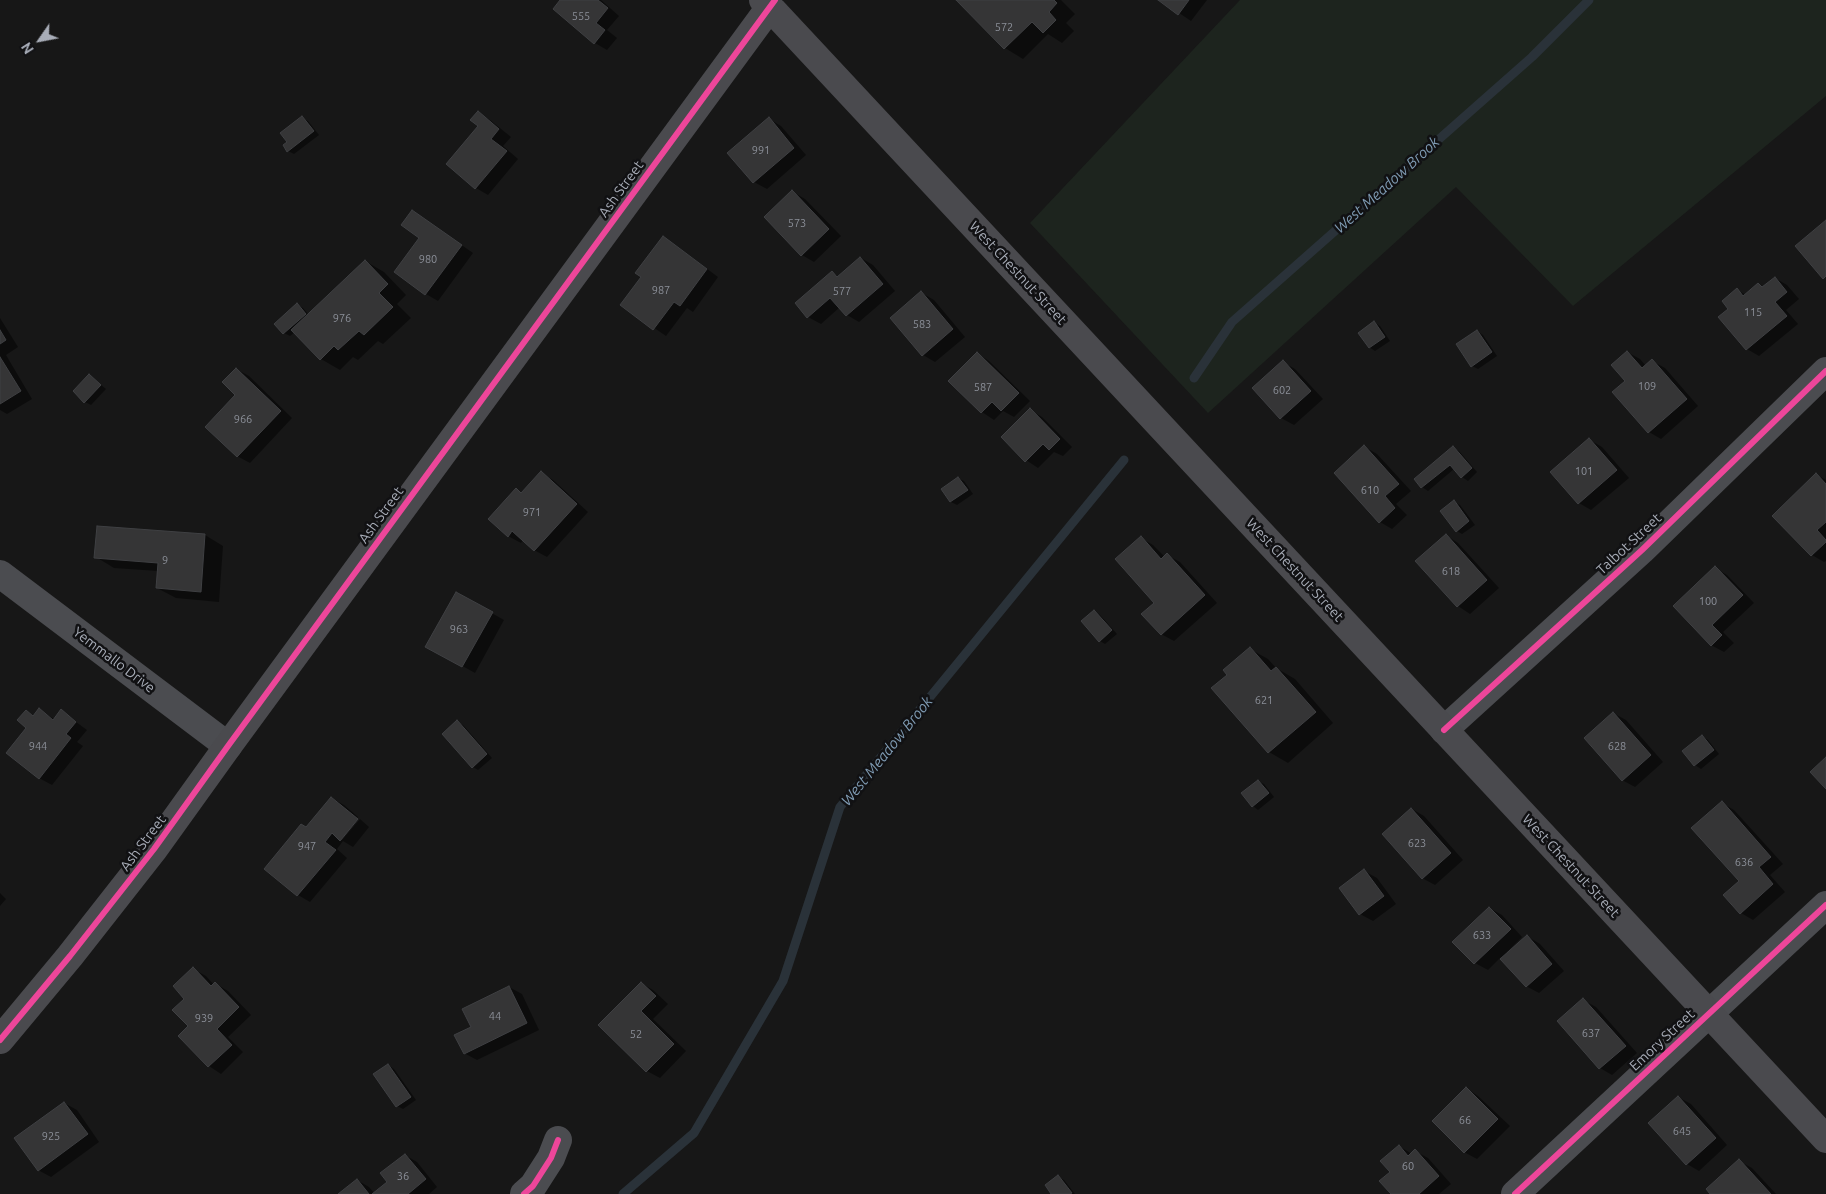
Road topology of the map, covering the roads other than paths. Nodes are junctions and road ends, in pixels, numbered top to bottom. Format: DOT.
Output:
graph roads {
  1 [pos="769,2"];
  2 [pos="1826,371"];
  3 [pos="0,574"];
  4 [pos="1444,730"];
  5 [pos="228,746"];
  6 [pos="1826,905"];
  7 [pos="1709,1014"];
  8 [pos="0,1040"];
  9 [pos="1826,1139"];
  10 [pos="558,1140"];
  11 [pos="524,1194"];
  12 [pos="1515,1194"];
  1 -- 4 [label="main road, West Chestnut Street"];
  1 -- 5 [label="main road, Ash Street"];
  2 -- 4 [label="street, Talbot Street"];
  3 -- 5 [label="street, Yemmallo Drive"];
  4 -- 7 [label="main road, West Chestnut Street"];
  5 -- 8 [label="main road, Ash Street"];
  6 -- 7 [label="street, Emory Street"];
  7 -- 9 [label="main road, West Chestnut Street"];
  7 -- 12 [label="street, Emory Street"];
  10 -- 11 [label="street"];
}
